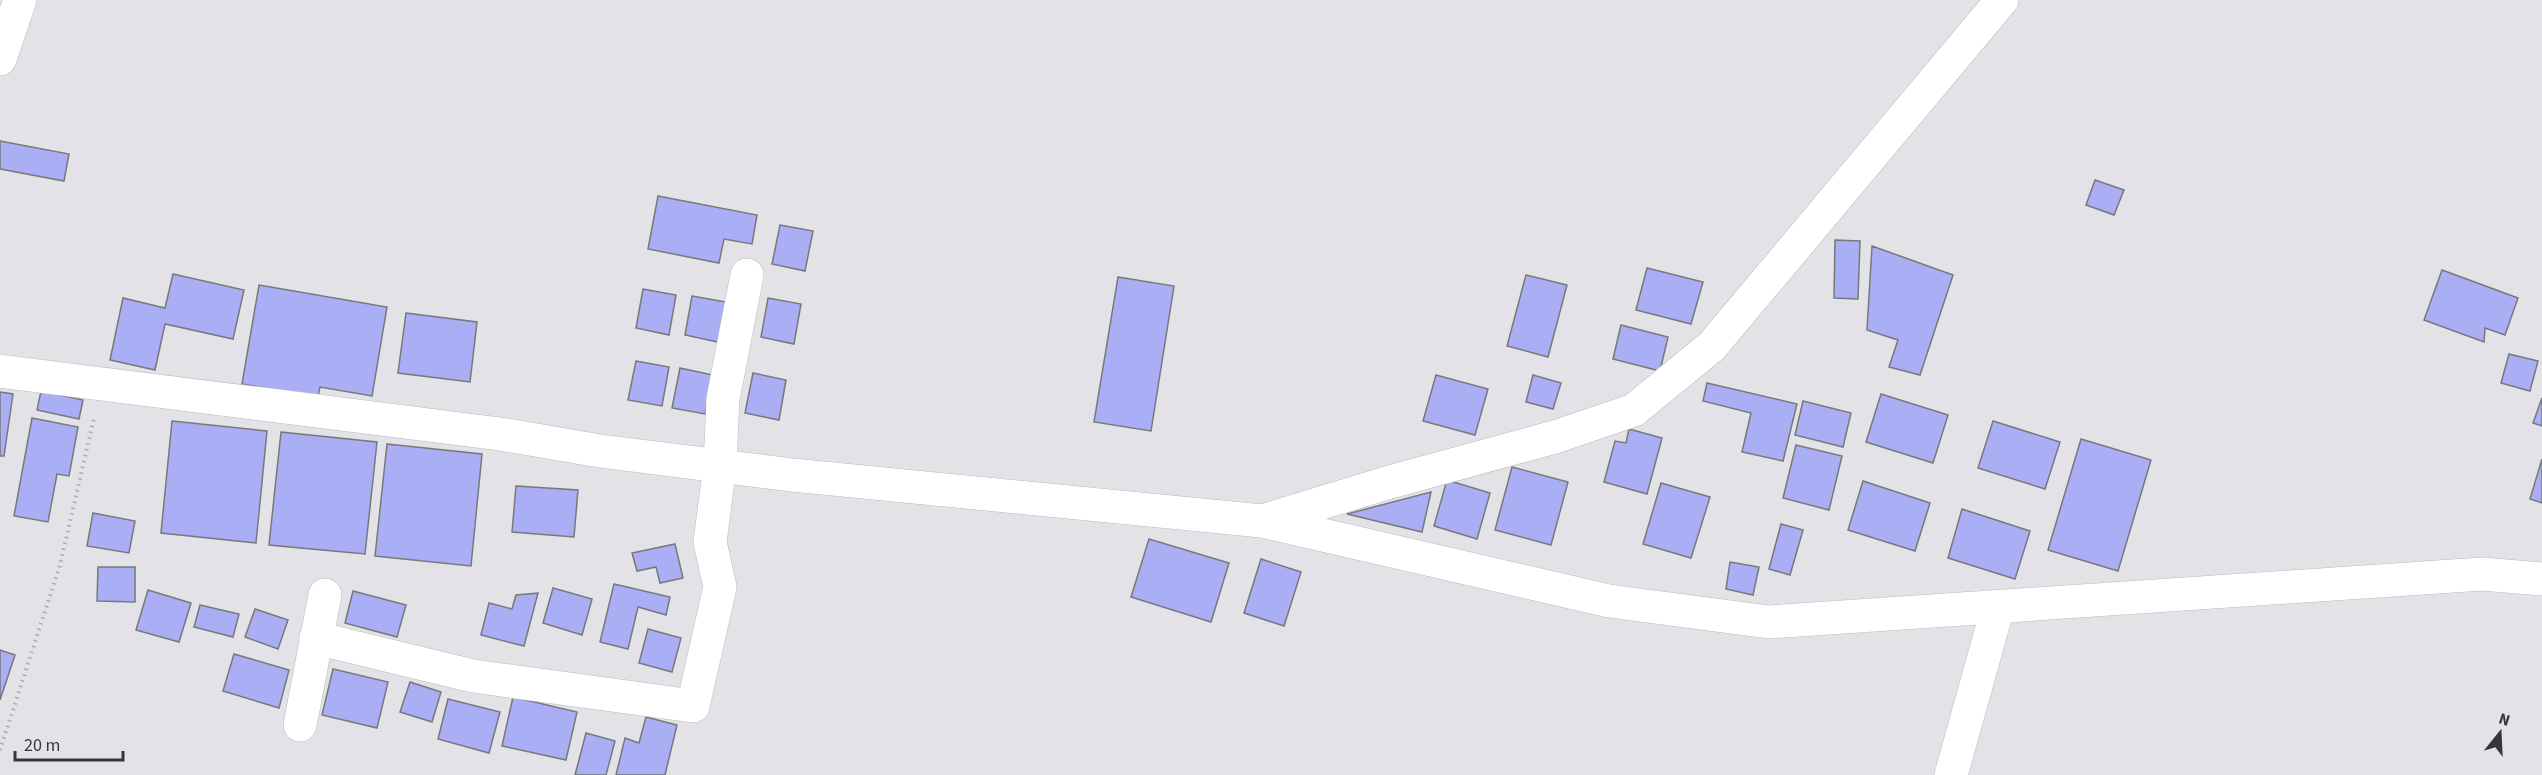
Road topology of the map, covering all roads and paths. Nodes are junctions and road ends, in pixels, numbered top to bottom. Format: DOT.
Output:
graph roads {
  1 [pos="20,0"];
  2 [pos="2002,0"];
  3 [pos="0,59"];
  4 [pos="747,275"];
  5 [pos="0,371"];
  6 [pos="102,385"];
  7 [pos="720,465"];
  8 [pos="1262,521"];
  9 [pos="2542,579"];
  10 [pos="325,595"];
  11 [pos="1998,608"];
  12 [pos="316,638"];
  13 [pos="300,725"];
  14 [pos="0,750"];
  15 [pos="1951,775"];
  1 -- 3 [label="street"];
  2 -- 8 [label="street"];
  4 -- 7 [label="street"];
  5 -- 6 [label="street"];
  6 -- 7 [label="street"];
  6 -- 14 [label="path"];
  7 -- 8 [label="street"];
  7 -- 12 [label="street"];
  8 -- 11 [label="street"];
  9 -- 11 [label="street"];
  10 -- 12 [label="street"];
  11 -- 15 [label="street"];
  12 -- 13 [label="street"];
}
